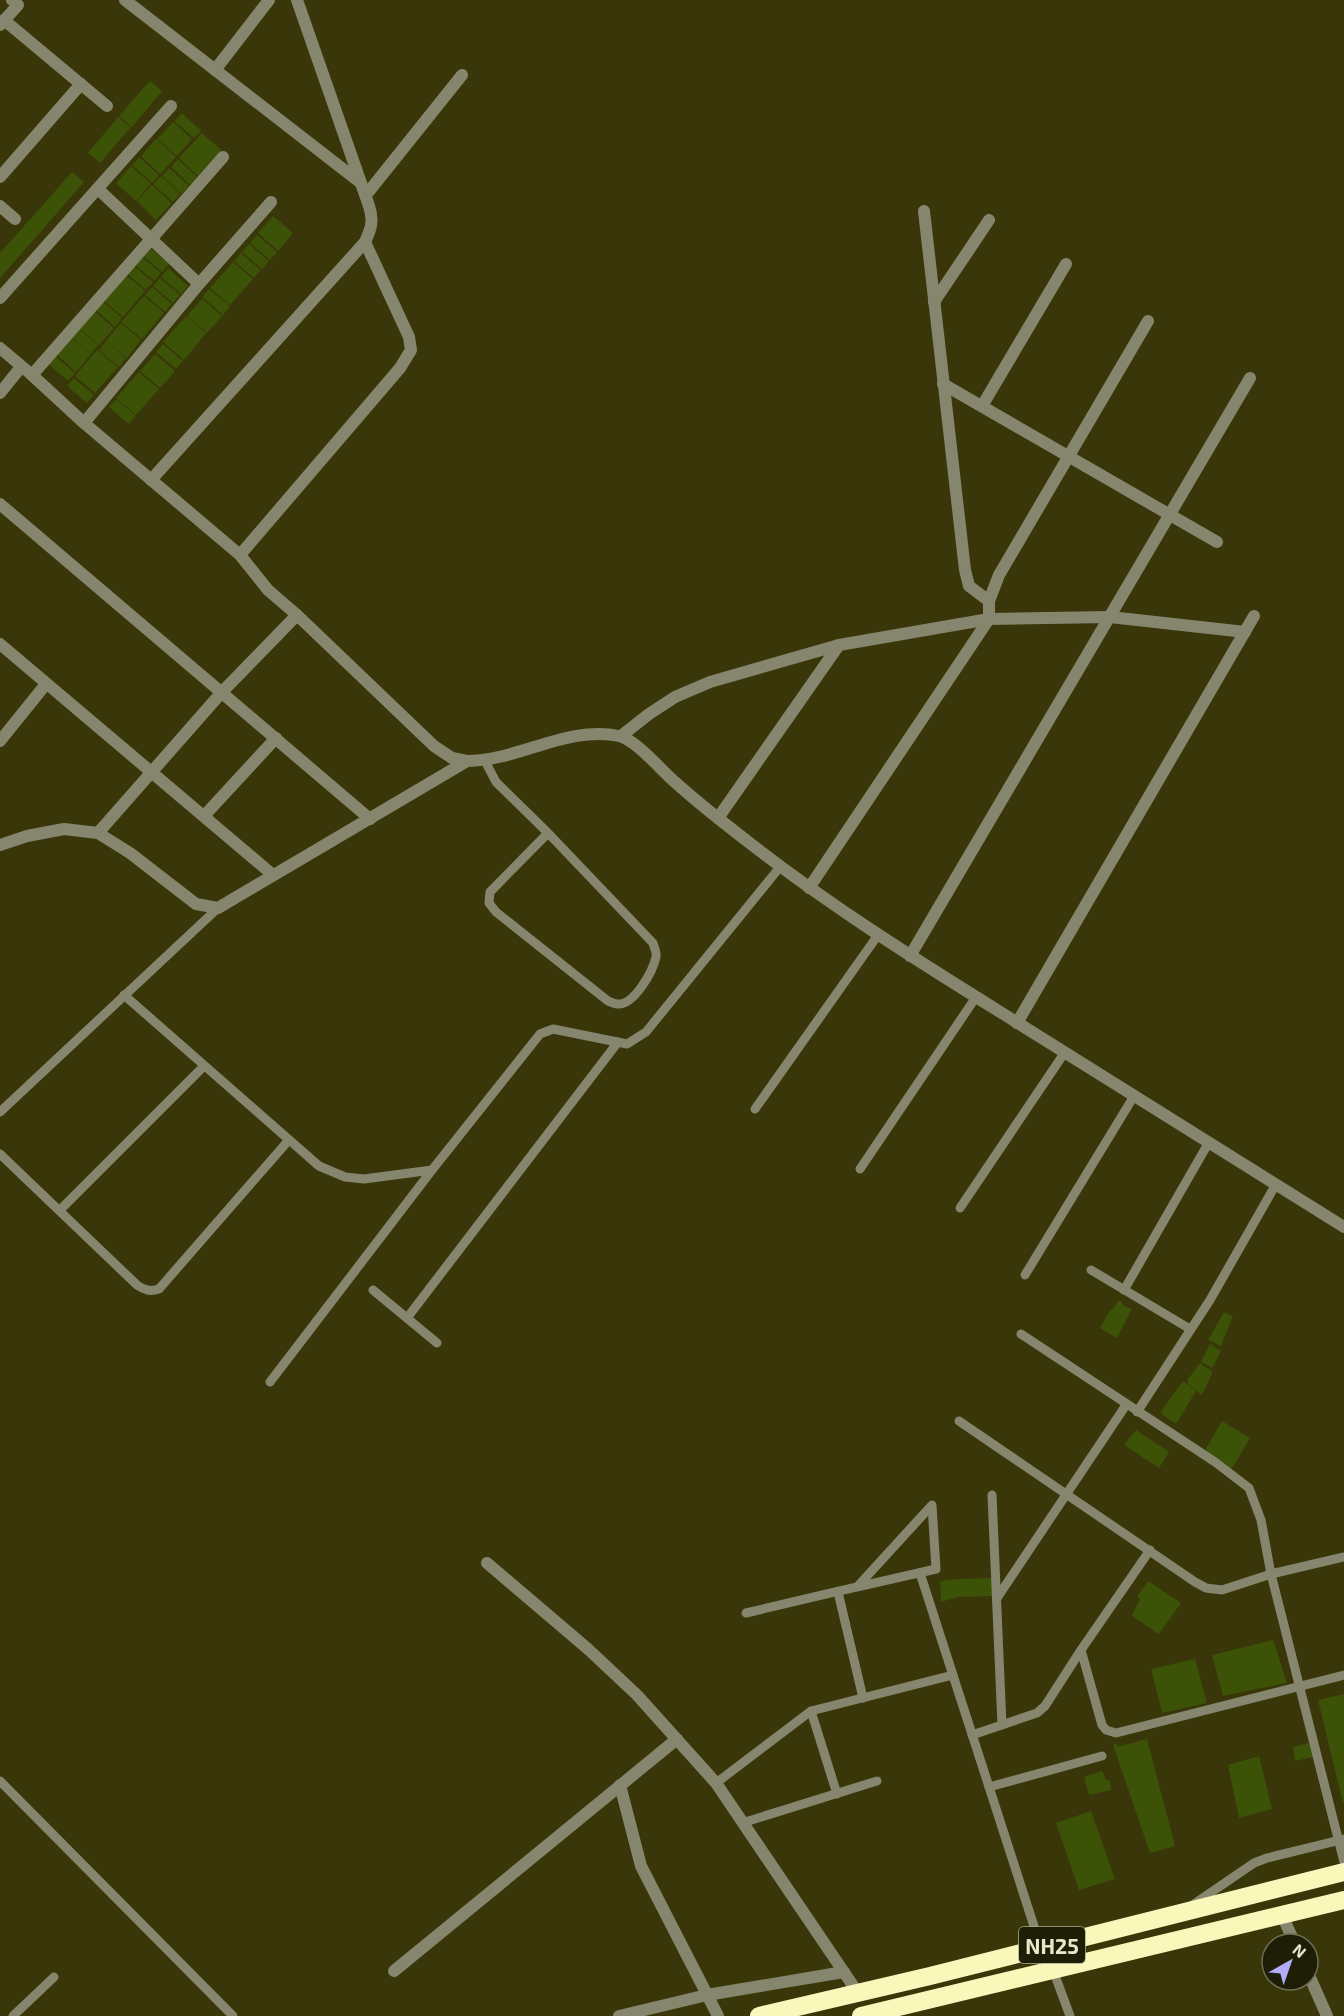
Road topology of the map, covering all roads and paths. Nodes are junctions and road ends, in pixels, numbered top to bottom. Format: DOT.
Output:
graph roads {
  1 [pos="12,0"];
  2 [pos="125,0"];
  3 [pos="269,0"];
  4 [pos="297,0"];
  5 [pos="2,22"];
  6 [pos="215,70"];
  7 [pos="462,75"];
  8 [pos="81,84"];
  9 [pos="107,106"];
  10 [pos="171,106"];
  11 [pos="223,157"];
  12 [pos="0,177"];
  13 [pos="98,189"];
  14 [pos="364,189"];
  15 [pos="271,202"];
  16 [pos="0,206"];
  17 [pos="924,211"];
  18 [pos="15,219"];
  19 [pos="988,220"];
  20 [pos="150,238"];
  21 [pos="365,243"];
  22 [pos="1066,264"];
  23 [pos="199,284"];
  24 [pos="0,298"];
  25 [pos="934,302"];
  26 [pos="1148,321"];
  27 [pos="0,348"];
  28 [pos="21,367"];
  29 [pos="32,375"];
  30 [pos="1250,378"];
  31 [pos="943,384"];
  32 [pos="0,393"];
  33 [pos="982,406"];
  34 [pos="84,423"];
  35 [pos="1068,456"];
  36 [pos="151,480"];
  37 [pos="0,504"];
  38 [pos="1170,515"];
  39 [pos="1217,542"];
  40 [pos="240,555"];
  41 [pos="989,601"];
  42 [pos="297,615"];
  43 [pos="1254,616"];
  44 [pos="1110,617"];
  45 [pos="989,619"];
  46 [pos="1245,632"];
  47 [pos="0,644"];
  48 [pos="838,645"];
  49 [pos="46,684"];
  50 [pos="222,692"];
  51 [pos="621,736"];
  52 [pos="276,738"];
  53 [pos="0,741"];
  54 [pos="467,761"];
  55 [pos="485,761"];
  56 [pos="152,773"];
  57 [pos="204,816"];
  58 [pos="718,818"];
  59 [pos="370,819"];
  60 [pos="98,833"];
  61 [pos="548,833"];
  62 [pos="0,845"];
  63 [pos="780,867"];
  64 [pos="273,875"];
  65 [pos="809,888"];
  66 [pos="196,904"];
  67 [pos="218,908"];
  68 [pos="204,921"];
  69 [pos="878,935"];
  70 [pos="910,956"];
  71 [pos="124,995"];
  72 [pos="976,997"];
  73 [pos="1017,1023"];
  74 [pos="618,1042"];
  75 [pos="1065,1052"];
  76 [pos="204,1066"];
  77 [pos="1134,1096"];
  78 [pos="756,1109"];
  79 [pos="0,1112"];
  80 [pos="288,1141"];
  81 [pos="1209,1142"];
  82 [pos="0,1155"];
  83 [pos="860,1169"];
  84 [pos="432,1170"];
  85 [pos="1276,1184"];
  86 [pos="960,1208"];
  87 [pos="60,1210"];
  88 [pos="1344,1227"];
  89 [pos="1091,1270"];
  90 [pos="1025,1275"];
  91 [pos="374,1290"];
  92 [pos="1124,1290"];
  93 [pos="407,1318"];
  94 [pos="1190,1329"];
  95 [pos="1021,1334"];
  96 [pos="437,1343"];
  97 [pos="270,1382"];
  98 [pos="1126,1405"];
  99 [pos="1137,1412"];
  100 [pos="959,1421"];
  101 [pos="1067,1494"];
  102 [pos="992,1495"];
  103 [pos="1150,1550"];
  104 [pos="1344,1557"];
  105 [pos="487,1563"];
  106 [pos="920,1573"];
  107 [pos="1271,1574"];
  108 [pos="857,1587"];
  109 [pos="838,1592"];
  110 [pos="997,1598"];
  111 [pos="746,1613"];
  112 [pos="1081,1650"];
  113 [pos="952,1675"];
  114 [pos="1344,1675"];
  115 [pos="1299,1685"];
  116 [pos="863,1698"];
  117 [pos="811,1711"];
  118 [pos="1002,1725"];
  119 [pos="972,1735"];
  120 [pos="676,1738"];
  121 [pos="1102,1756"];
  122 [pos="0,1781"];
  123 [pos="877,1781"];
  124 [pos="716,1783"];
  125 [pos="620,1785"];
  126 [pos="989,1787"];
  127 [pos="837,1794"];
  128 [pos="742,1824"];
  129 [pos="1341,1840"];
  130 [pos="1344,1862"];
  131 [pos="1344,1872"];
  132 [pos="1344,1900"];
  133 [pos="1182,1912"];
  134 [pos="1282,1915"];
  135 [pos="1290,1932"];
  136 [pos="1041,1948"];
  137 [pos="1053,1970"];
  138 [pos="394,1971"];
  139 [pos="843,1972"];
  140 [pos="54,1977"];
  141 [pos="1316,1992"];
  142 [pos="858,1993"];
  143 [pos="707,1995"];
  144 [pos="13,2016"];
  145 [pos="233,2016"];
  146 [pos="619,2016"];
  147 [pos="718,2016"];
  148 [pos="759,2016"];
  149 [pos="861,2016"];
  150 [pos="1070,2016"];
  151 [pos="1327,2016"];
  1 -- 5 [label="street"];
  2 -- 6 [label="street"];
  3 -- 6 [label="street"];
  4 -- 14 [label="street"];
  5 -- 8 [label="street"];
  6 -- 14 [label="street"];
  7 -- 14 [label="street"];
  8 -- 9 [label="street"];
  8 -- 12 [label="street"];
  10 -- 13 [label="street"];
  11 -- 20 [label="street"];
  13 -- 20 [label="street"];
  13 -- 24 [label="street"];
  14 -- 21 [label="street"];
  15 -- 23 [label="street"];
  16 -- 18 [label="street"];
  17 -- 25 [label="street"];
  19 -- 25 [label="street"];
  20 -- 23 [label="street"];
  20 -- 29 [label="street"];
  21 -- 36 [label="street"];
  21 -- 40 [label="street"];
  22 -- 33 [label="street"];
  23 -- 34 [label="street"];
  25 -- 31 [label="street"];
  26 -- 35 [label="street"];
  27 -- 28 [label="street"];
  28 -- 29 [label="street"];
  28 -- 32 [label="street"];
  29 -- 34 [label="street"];
  30 -- 38 [label="street"];
  31 -- 33 [label="street"];
  31 -- 41 [label="street"];
  33 -- 35 [label="street"];
  34 -- 36 [label="street"];
  35 -- 38 [label="street"];
  35 -- 41 [label="street"];
  36 -- 40 [label="street"];
  37 -- 50 [label="street"];
  38 -- 39 [label="street"];
  38 -- 44 [label="street"];
  40 -- 42 [label="street"];
  41 -- 45 [label="street"];
  42 -- 50 [label="street"];
  42 -- 54 [label="street"];
  43 -- 46 [label="street"];
  44 -- 45 [label="street"];
  44 -- 46 [label="street"];
  44 -- 70 [label="street"];
  45 -- 48 [label="street"];
  45 -- 65 [label="street"];
  46 -- 73 [label="street"];
  47 -- 49 [label="street"];
  48 -- 51 [label="street"];
  48 -- 58 [label="street"];
  49 -- 53 [label="street"];
  49 -- 56 [label="street"];
  50 -- 52 [label="street"];
  50 -- 56 [label="street"];
  51 -- 55 [label="street"];
  51 -- 58 [label="street"];
  52 -- 57 [label="street"];
  52 -- 59 [label="street"];
  54 -- 55 [label="street"];
  54 -- 59 [label="street"];
  55 -- 61 [label="lane"];
  56 -- 57 [label="street"];
  56 -- 60 [label="street"];
  57 -- 64 [label="street"];
  58 -- 63 [label="street"];
  59 -- 64 [label="street"];
  60 -- 62 [label="street"];
  60 -- 66 [label="street"];
  61 -- 61 [label="lane"];
  63 -- 65 [label="street"];
  63 -- 74 [label="lane"];
  64 -- 67 [label="street"];
  65 -- 69 [label="street"];
  66 -- 67 [label="street"];
  66 -- 68 [label="lane"];
  67 -- 68 [label="lane"];
  68 -- 71 [label="lane"];
  69 -- 70 [label="street"];
  69 -- 78 [label="lane"];
  70 -- 72 [label="street"];
  71 -- 76 [label="lane"];
  71 -- 79 [label="lane"];
  72 -- 73 [label="street"];
  72 -- 83 [label="lane"];
  73 -- 75 [label="street"];
  74 -- 84 [label="lane"];
  74 -- 93 [label="lane"];
  75 -- 77 [label="street"];
  75 -- 86 [label="lane"];
  76 -- 80 [label="lane"];
  76 -- 87 [label="lane"];
  77 -- 81 [label="street"];
  77 -- 90 [label="lane"];
  80 -- 84 [label="lane"];
  80 -- 87 [label="lane"];
  81 -- 85 [label="street"];
  81 -- 92 [label="lane"];
  82 -- 87 [label="lane"];
  84 -- 97 [label="lane"];
  85 -- 88 [label="street"];
  85 -- 94 [label="lane"];
  89 -- 92 [label="lane"];
  91 -- 93 [label="lane"];
  92 -- 94 [label="lane"];
  93 -- 96 [label="lane"];
  94 -- 99 [label="lane"];
  95 -- 98 [label="lane"];
  98 -- 99 [label="lane"];
  98 -- 101 [label="lane"];
  99 -- 107 [label="lane"];
  100 -- 101 [label="lane"];
  101 -- 103 [label="lane"];
  101 -- 110 [label="lane"];
  102 -- 110 [label="lane"];
  103 -- 107 [label="lane"];
  103 -- 112 [label="lane"];
  104 -- 107 [label="lane"];
  105 -- 120 [label="street"];
  106 -- 108 [label="lane"];
  106 -- 108 [label="lane"];
  106 -- 113 [label="lane"];
  107 -- 115 [label="lane"];
  108 -- 109 [label="lane"];
  109 -- 111 [label="lane"];
  109 -- 116 [label="lane"];
  110 -- 118 [label="lane"];
  112 -- 115 [label="lane"];
  112 -- 118 [label="lane"];
  113 -- 116 [label="lane"];
  113 -- 119 [label="lane"];
  114 -- 115 [label="lane"];
  115 -- 129 [label="lane"];
  116 -- 117 [label="lane"];
  117 -- 124 [label="lane"];
  117 -- 127 [label="lane"];
  118 -- 119 [label="lane"];
  119 -- 126 [label="lane"];
  120 -- 124 [label="street"];
  120 -- 125 [label="street"];
  121 -- 126 [label="lane"];
  122 -- 145 [label="lane"];
  123 -- 127 [label="lane"];
  124 -- 128 [label="street"];
  125 -- 138 [label="street"];
  125 -- 143 [label="street"];
  126 -- 136 [label="lane"];
  127 -- 128 [label="lane"];
  128 -- 139 [label="street"];
  129 -- 130 [label="lane"];
  129 -- 133 [label="lane"];
  131 -- 133 [label="highway, NH25"];
  132 -- 134 [label="highway, NH25"];
  133 -- 136 [label="highway, NH25"];
  134 -- 135 [label="street"];
  134 -- 137 [label="highway, NH25"];
  136 -- 142 [label="highway, NH25"];
  137 -- 149 [label="highway, NH25"];
  137 -- 150 [label="lane"];
  139 -- 142 [label="street"];
  139 -- 143 [label="street"];
  140 -- 144 [label="lane"];
  141 -- 151 [label="street"];
  142 -- 148 [label="highway, NH25"];
  143 -- 146 [label="street"];
  143 -- 147 [label="street"];
}
